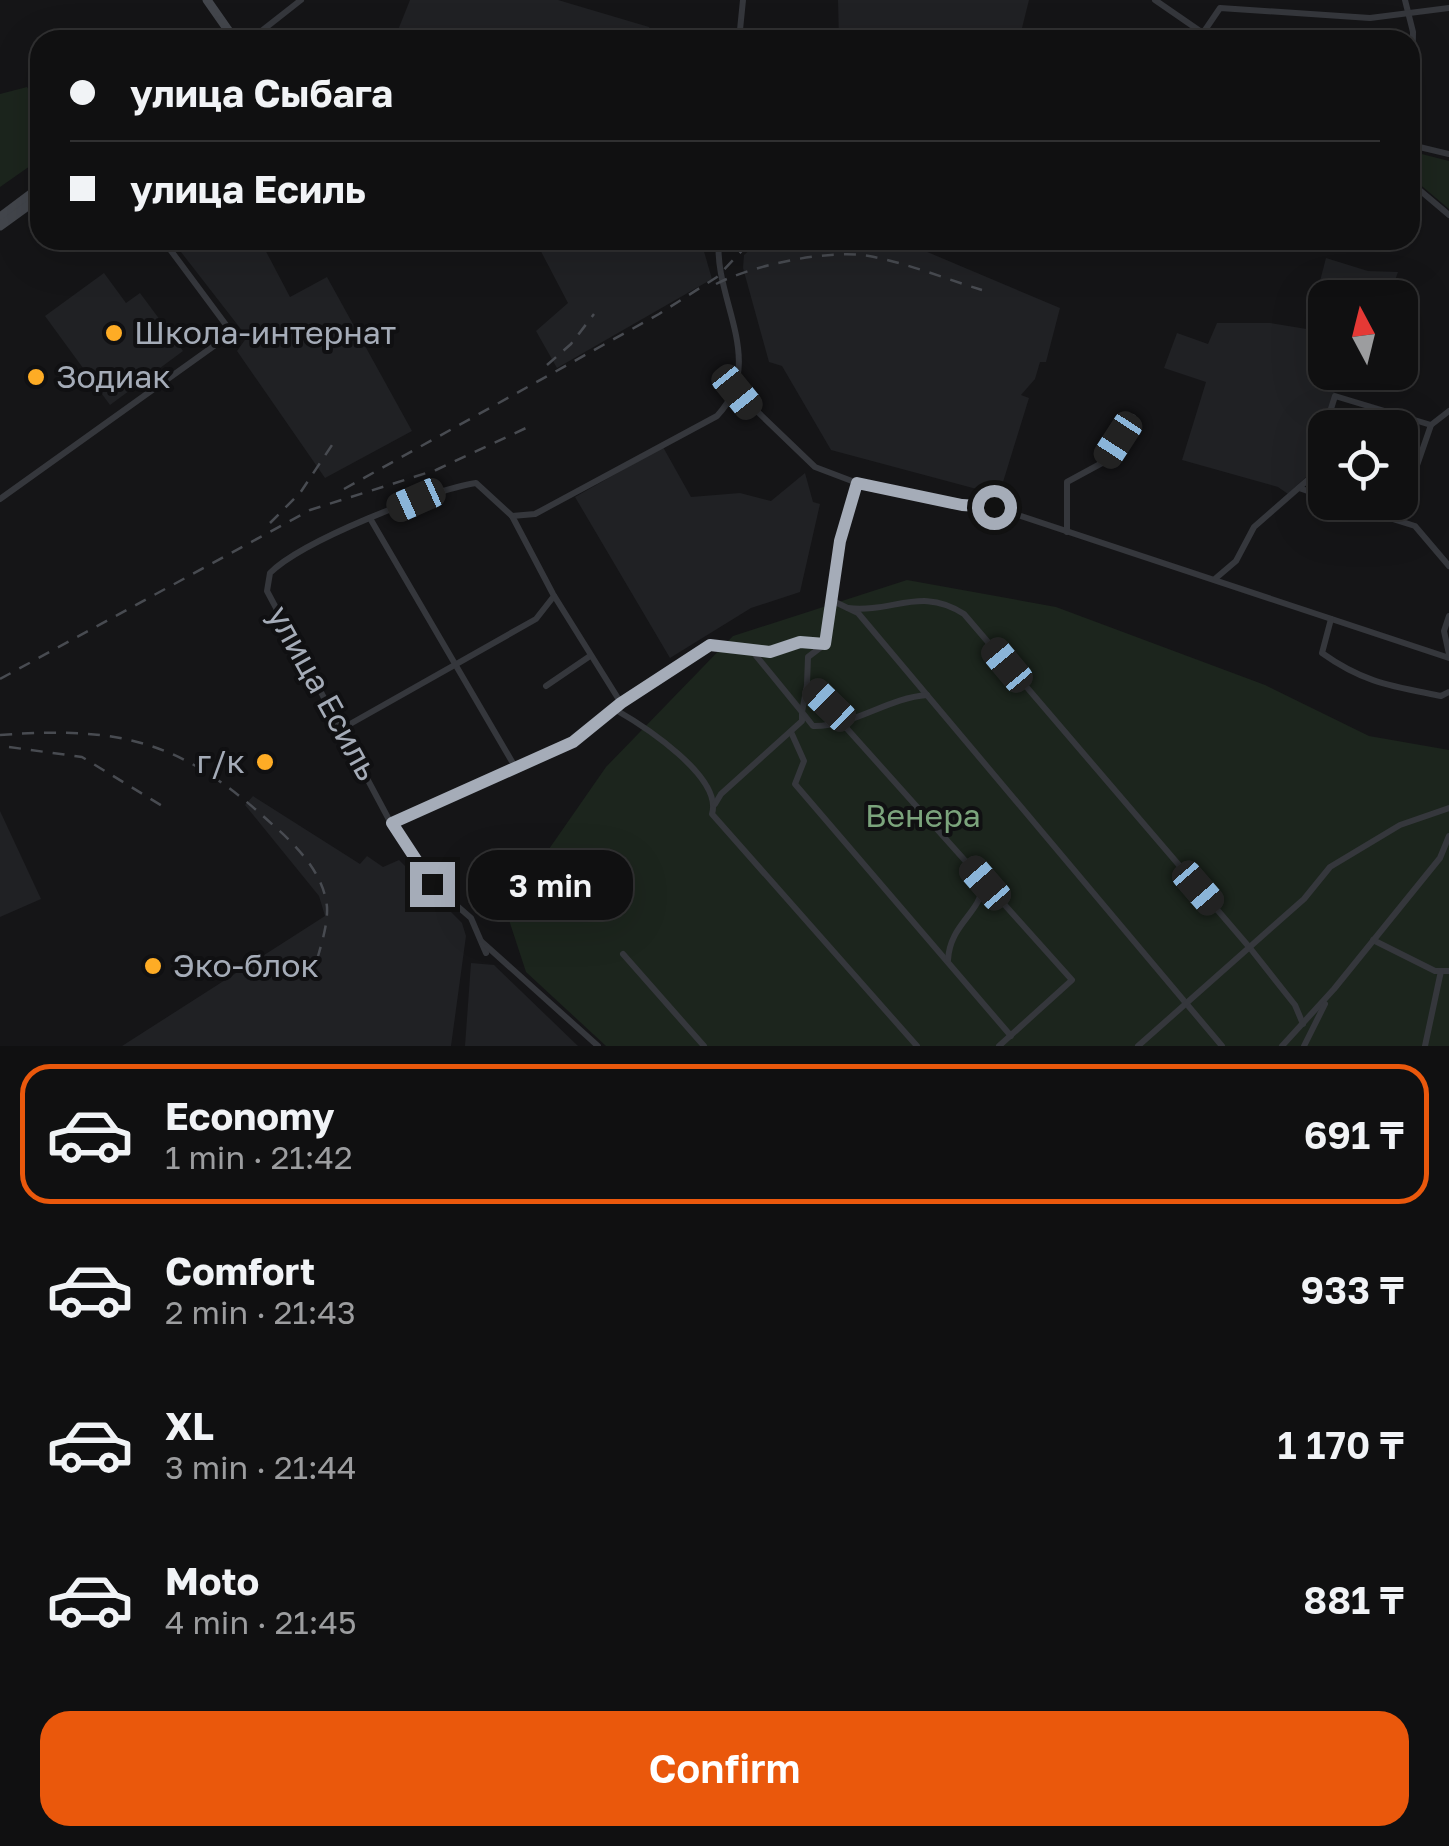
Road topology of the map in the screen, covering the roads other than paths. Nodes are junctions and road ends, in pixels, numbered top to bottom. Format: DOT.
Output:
graph roads {
  1 [pos="207,0"];
  2 [pos="302,0"];
  3 [pos="743,0"];
  4 [pos="1155,0"];
  5 [pos="1405,0"];
  6 [pos="1449,8"];
  7 [pos="1410,16"];
  8 [pos="228,30"];
  9 [pos="263,30"];
  10 [pos="740,30"];
  11 [pos="1199,30"];
  12 [pos="1205,30"];
  13 [pos="1410,30"];
  14 [pos="1420,147"];
  15 [pos="1449,154"];
  16 [pos="1420,191"];
  17 [pos="30,195"];
  18 [pos="30,204"];
  19 [pos="1449,215"];
  20 [pos="0,217"];
  21 [pos="0,226"];
  22 [pos="171,250"];
  23 [pos="719,250"];
  24 [pos="737,392"];
  25 [pos="1331,410"];
  26 [pos="1381,410"];
  27 [pos="1449,411"];
  28 [pos="1133,416"];
  29 [pos="1418,421"];
  30 [pos="1431,425"];
  31 [pos="1418,462"];
  32 [pos="1308,480"];
  33 [pos="857,483"];
  34 [pos="1299,488"];
  35 [pos="1308,491"];
  36 [pos="0,499"];
  37 [pos="512,516"];
  38 [pos="371,520"];
  39 [pos="1398,520"];
  40 [pos="1067,532"];
  41 [pos="1449,566"];
  42 [pos="1216,578"];
  43 [pos="554,596"];
  44 [pos="833,601"];
  45 [pos="848,608"];
  46 [pos="1449,616"];
  47 [pos="1330,620"];
  48 [pos="825,644"];
  49 [pos="752,651"];
  50 [pos="590,656"];
  51 [pos="1449,656"];
  52 [pos="456,666"];
  53 [pos="807,684"];
  54 [pos="546,686"];
  55 [pos="1449,692"];
  56 [pos="927,695"];
  57 [pos="618,706"];
  58 [pos="802,712"];
  59 [pos="843,721"];
  60 [pos="343,728"];
  61 [pos="792,732"];
  62 [pos="514,766"];
  63 [pos="714,807"];
  64 [pos="1449,808"];
  65 [pos="392,823"];
  66 [pos="1449,836"];
  67 [pos="1440,858"];
  68 [pos="1449,859"];
  69 [pos="985,883"];
  70 [pos="1373,940"];
  71 [pos="482,942"];
  72 [pos="1250,948"];
  73 [pos="486,953"];
  74 [pos="623,954"];
  75 [pos="948,962"];
  76 [pos="1445,971"];
  77 [pos="1436,992"];
  78 [pos="1330,994"];
  79 [pos="1449,994"];
  80 [pos="1186,1003"];
  81 [pos="1303,1024"];
  82 [pos="1011,1036"];
  83 [pos="598,1046"];
  84 [pos="704,1046"];
  85 [pos="916,1046"];
  86 [pos="1003,1046"];
  87 [pos="1138,1046"];
  88 [pos="1222,1046"];
  89 [pos="1282,1046"];
  90 [pos="1304,1046"];
  91 [pos="1425,1046"];
  1 -- 8 [label="main road"];
  2 -- 9 [label="street"];
  3 -- 10 [label="street"];
  4 -- 11 [label="street"];
  5 -- 7 [label="street"];
  6 -- 7 [label="street"];
  7 -- 12 [label="street"];
  7 -- 13 [label="street"];
  14 -- 15 [label="street"];
  16 -- 19 [label="street"];
  17 -- 20 [label="main road"];
  18 -- 21 [label="main road"];
  22 -- 36 [label="street"];
  23 -- 24 [label="street"];
  24 -- 33 [label="street"];
  24 -- 37 [label="street"];
  25 -- 26 [label="street"];
  27 -- 30 [label="street"];
  28 -- 40 [label="street"];
  29 -- 30 [label="street"];
  30 -- 31 [label="street"];
  32 -- 34 [label="street"];
  33 -- 40 [label="street"];
  33 -- 44 [label="street"];
  34 -- 35 [label="street"];
  34 -- 42 [label="street"];
  37 -- 38 [label="street"];
  37 -- 43 [label="street"];
  38 -- 52 [label="street"];
  38 -- 60 [label="street, улица Есиль"];
  39 -- 41 [label="street"];
  40 -- 42 [label="street"];
  42 -- 47 [label="street"];
  43 -- 50 [label="street"];
  43 -- 52 [label="street"];
  44 -- 45 [label="street"];
  44 -- 48 [label="street"];
  45 -- 56 [label="street"];
  45 -- 72 [label="street"];
  46 -- 51 [label="street"];
  47 -- 51 [label="street"];
  47 -- 55 [label="street"];
  48 -- 49 [label="street"];
  48 -- 53 [label="street"];
  49 -- 57 [label="street"];
  49 -- 58 [label="street"];
  50 -- 54 [label="street"];
  50 -- 57 [label="street"];
  52 -- 60 [label="street"];
  52 -- 62 [label="street"];
  53 -- 58 [label="street"];
  53 -- 59 [label="street"];
  56 -- 59 [label="street"];
  56 -- 80 [label="street"];
  57 -- 62 [label="street"];
  57 -- 63 [label="street"];
  58 -- 59 [label="street"];
  58 -- 61 [label="street"];
  59 -- 69 [label="street"];
  60 -- 65 [label="street, улица Есиль"];
  61 -- 63 [label="street"];
  61 -- 75 [label="street"];
  62 -- 65 [label="street"];
  63 -- 85 [label="street"];
  64 -- 72 [label="street"];
  65 -- 71 [label="street, улица Есиль"];
  66 -- 67 [label="street"];
  67 -- 68 [label="street"];
  67 -- 70 [label="street"];
  69 -- 75 [label="street"];
  69 -- 82 [label="street"];
  70 -- 76 [label="street"];
  70 -- 78 [label="street"];
  71 -- 73 [label="street, улица Есиль"];
  71 -- 83 [label="street"];
  72 -- 80 [label="street"];
  72 -- 81 [label="street"];
  74 -- 84 [label="street"];
  75 -- 82 [label="street"];
  76 -- 77 [label="street"];
  77 -- 79 [label="street"];
  77 -- 91 [label="street"];
  78 -- 81 [label="street"];
  78 -- 90 [label="street"];
  80 -- 87 [label="street"];
  80 -- 88 [label="street"];
  81 -- 89 [label="street"];
  82 -- 86 [label="street"];
}
